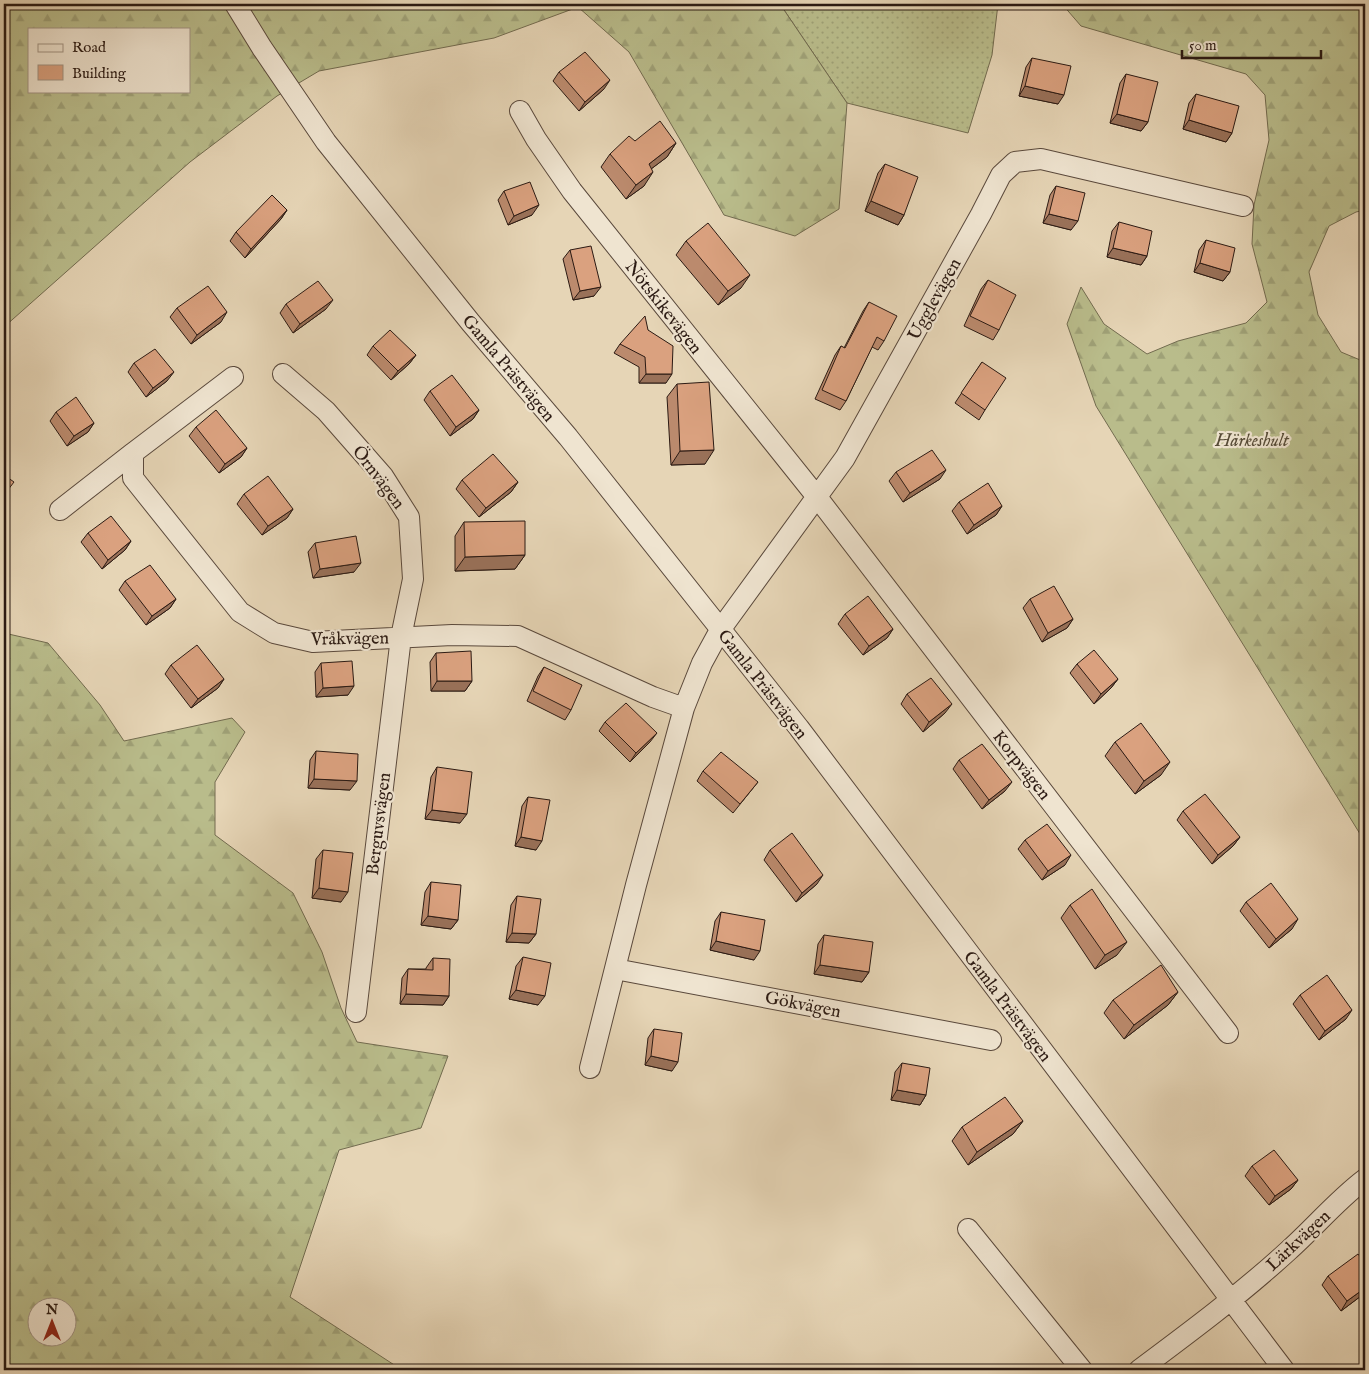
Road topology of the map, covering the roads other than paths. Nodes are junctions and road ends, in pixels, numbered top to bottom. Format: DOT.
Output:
graph roads {
  1 [pos="235,4"];
  2 [pos="520,111"];
  3 [pos="1244,206"];
  4 [pos="284,374"];
  5 [pos="233,377"];
  6 [pos="133,453"];
  7 [pos="817,497"];
  8 [pos="60,510"];
  9 [pos="720,630"];
  10 [pos="400,637"];
  11 [pos="684,708"];
  12 [pos="615,968"];
  13 [pos="356,1012"];
  14 [pos="1228,1033"];
  15 [pos="991,1040"];
  16 [pos="590,1068"];
  17 [pos="1365,1179"];
  18 [pos="968,1229"];
  19 [pos="1232,1301"];
  20 [pos="1082,1370"];
  21 [pos="1139,1370"];
  22 [pos="1284,1370"];
  1 -- 9 [label="street, Gamla Prästvägen"];
  2 -- 7 [label="street, Nötskikevägen"];
  3 -- 7 [label="street, Ugglevägen"];
  4 -- 10 [label="street, Örnvägen"];
  5 -- 6 [label="street"];
  6 -- 8 [label="street"];
  6 -- 10 [label="street, Vråkvägen"];
  7 -- 9 [label="street, Ugglevägen"];
  7 -- 14 [label="street, Korpvägen"];
  9 -- 11 [label="street"];
  9 -- 19 [label="street, Gamla Prästvägen"];
  10 -- 11 [label="street, Vråkvägen"];
  10 -- 13 [label="street, Berguvsvägen"];
  11 -- 12 [label="street"];
  12 -- 15 [label="street, Gökvägen"];
  12 -- 16 [label="street"];
  17 -- 19 [label="street, Lärkvägen"];
  18 -- 20 [label="street"];
  19 -- 21 [label="street, Lärkvägen"];
  19 -- 22 [label="street, Gamla Prästvägen"];
}
